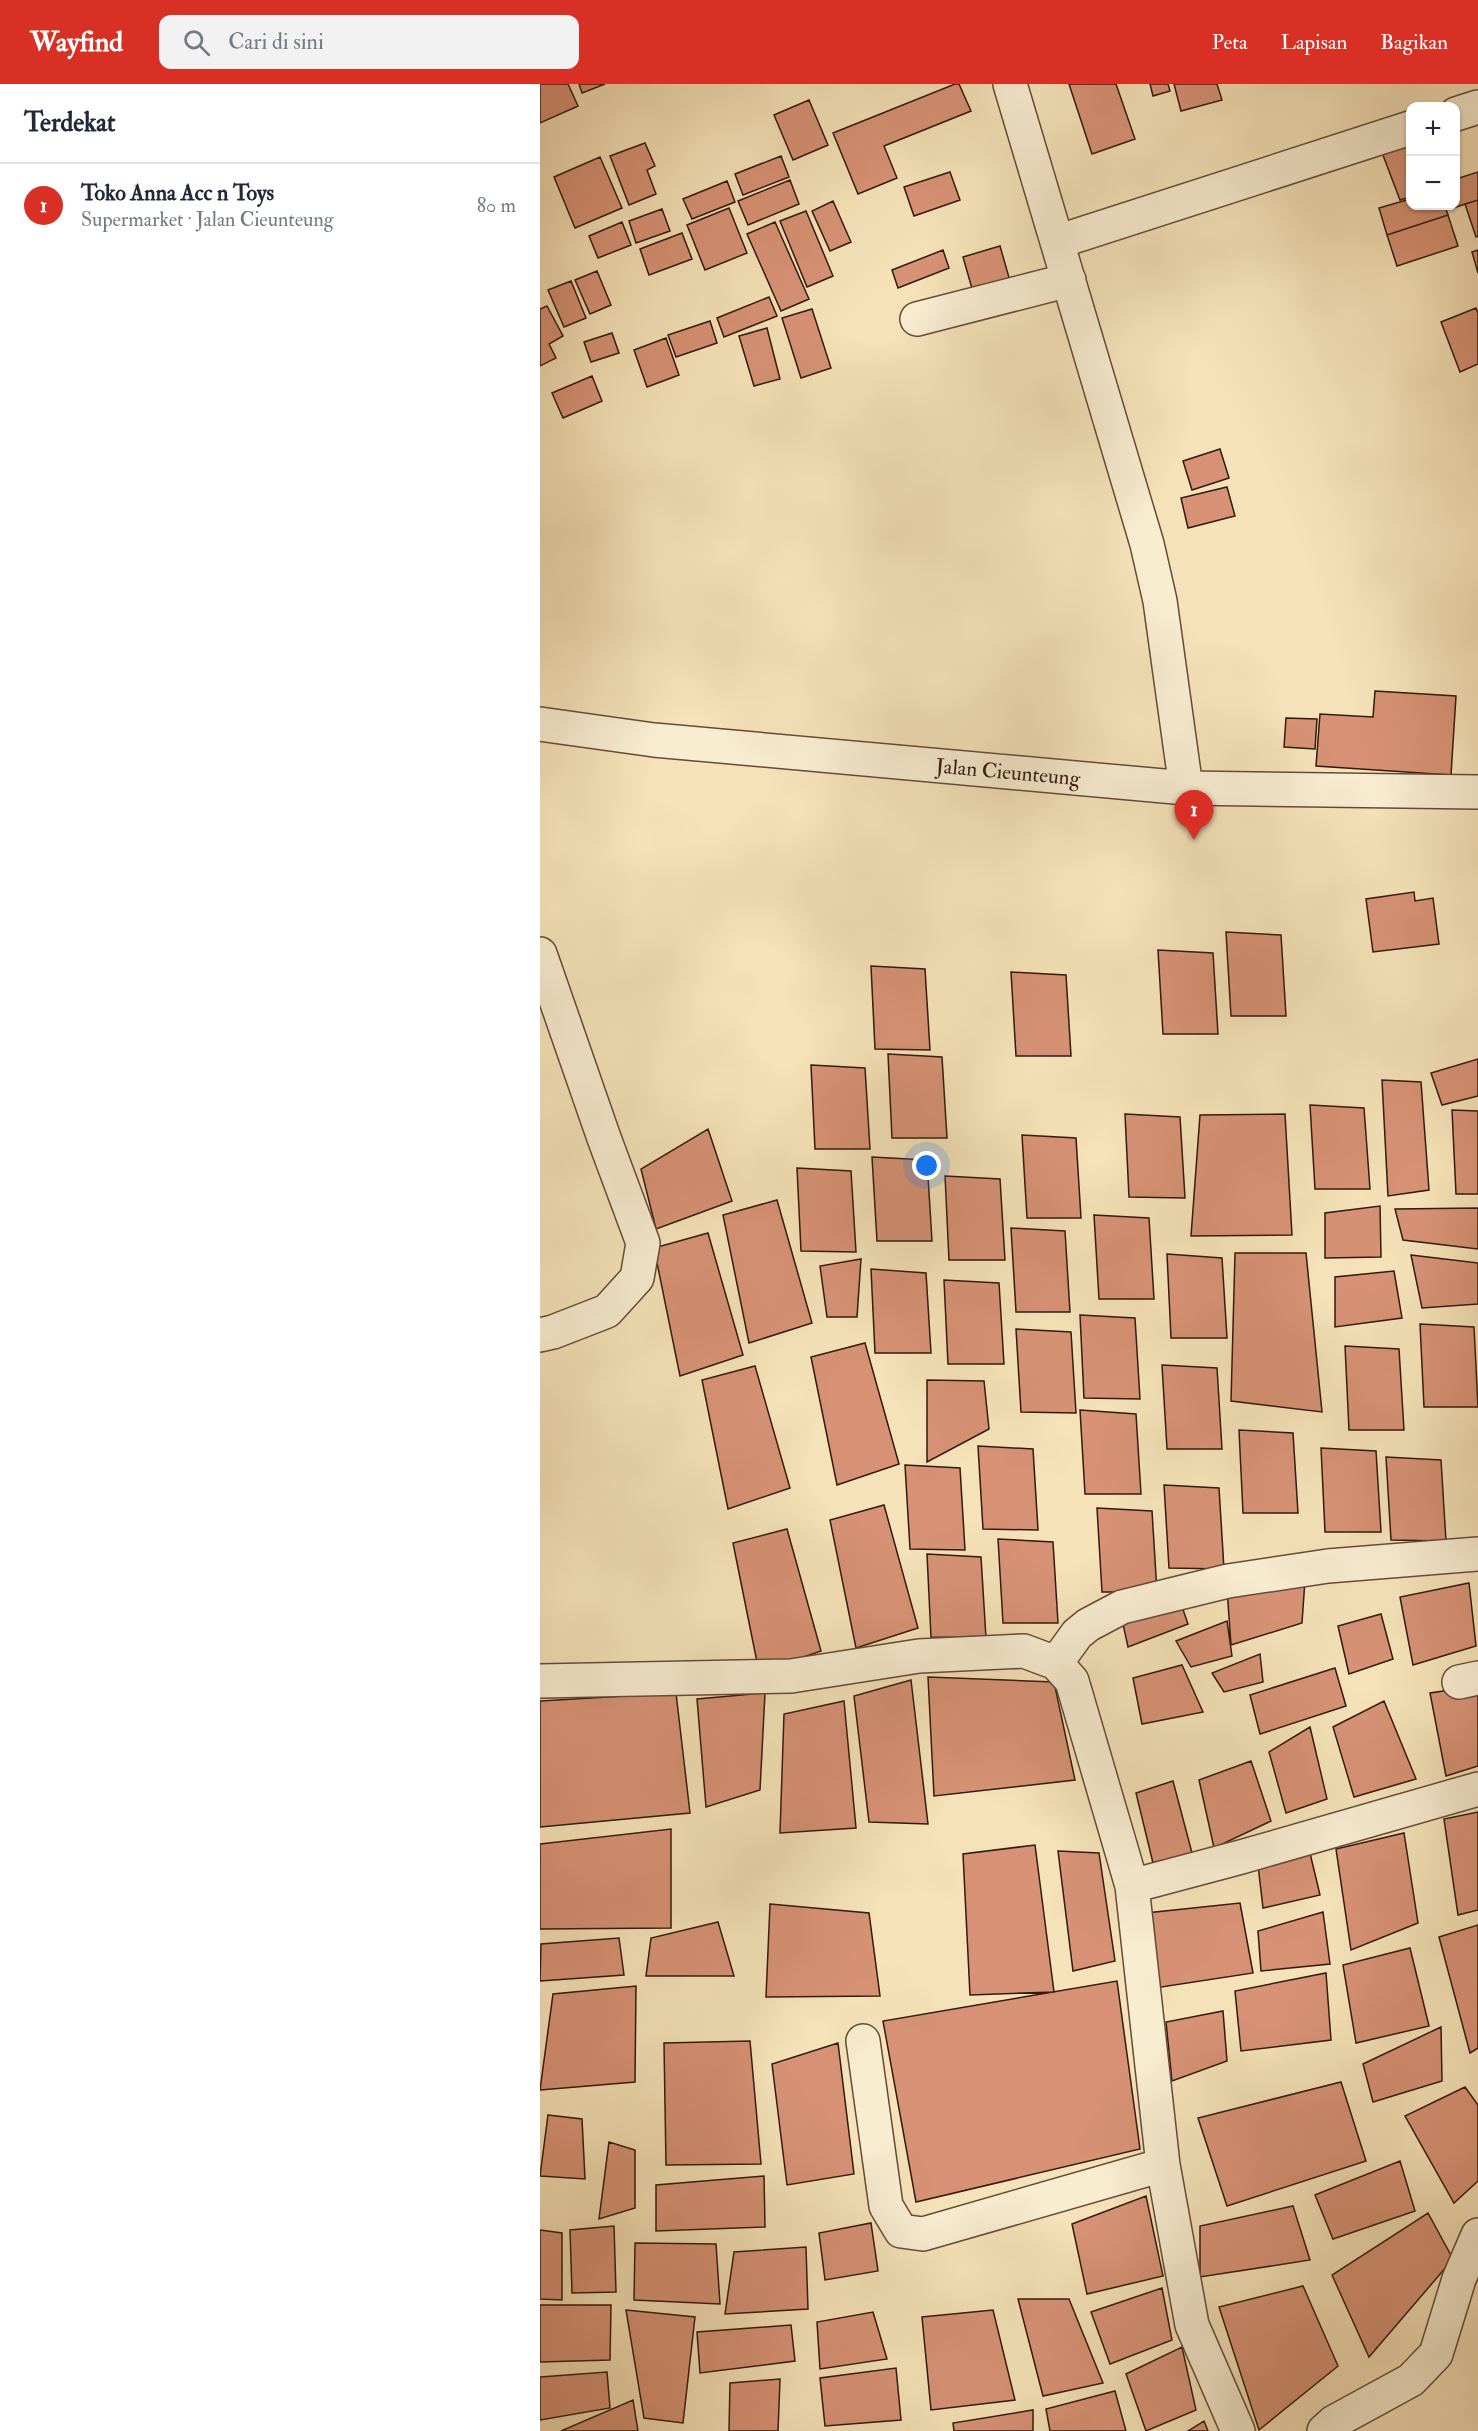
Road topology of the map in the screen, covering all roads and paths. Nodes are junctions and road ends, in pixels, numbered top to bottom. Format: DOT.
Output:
graph roads {
  1 [pos="1010,84"];
  2 [pos="1478,106"];
  3 [pos="1460,112"];
  4 [pos="1406,129"];
  5 [pos="1057,242"];
  6 [pos="1069,280"];
  7 [pos="917,319"];
  8 [pos="540,724"];
  9 [pos="1186,788"];
  10 [pos="1478,792"];
  11 [pos="540,954"];
  12 [pos="540,1335"];
  13 [pos="1478,1554"];
  14 [pos="1056,1663"];
  15 [pos="540,1681"];
  16 [pos="1478,1789"];
  17 [pos="1132,1886"];
  18 [pos="863,2041"];
  19 [pos="1163,2165"];
  20 [pos="1478,2235"];
  21 [pos="1238,2431"];
  22 [pos="1323,2431"];
  1 -- 5 [label="street"];
  2 -- 3 [label="street"];
  4 -- 5 [label="street"];
  5 -- 6 [label="street"];
  6 -- 7 [label="street"];
  6 -- 9 [label="street"];
  8 -- 9 [label="street, Jalan Cieunteung"];
  9 -- 10 [label="street, Jalan Cieunteung"];
  11 -- 12 [label="street"];
  13 -- 14 [label="street"];
  14 -- 15 [label="street"];
  14 -- 17 [label="street"];
  16 -- 17 [label="street"];
  17 -- 19 [label="street"];
  18 -- 19 [label="street"];
  19 -- 21 [label="street"];
  20 -- 22 [label="street"];
}
